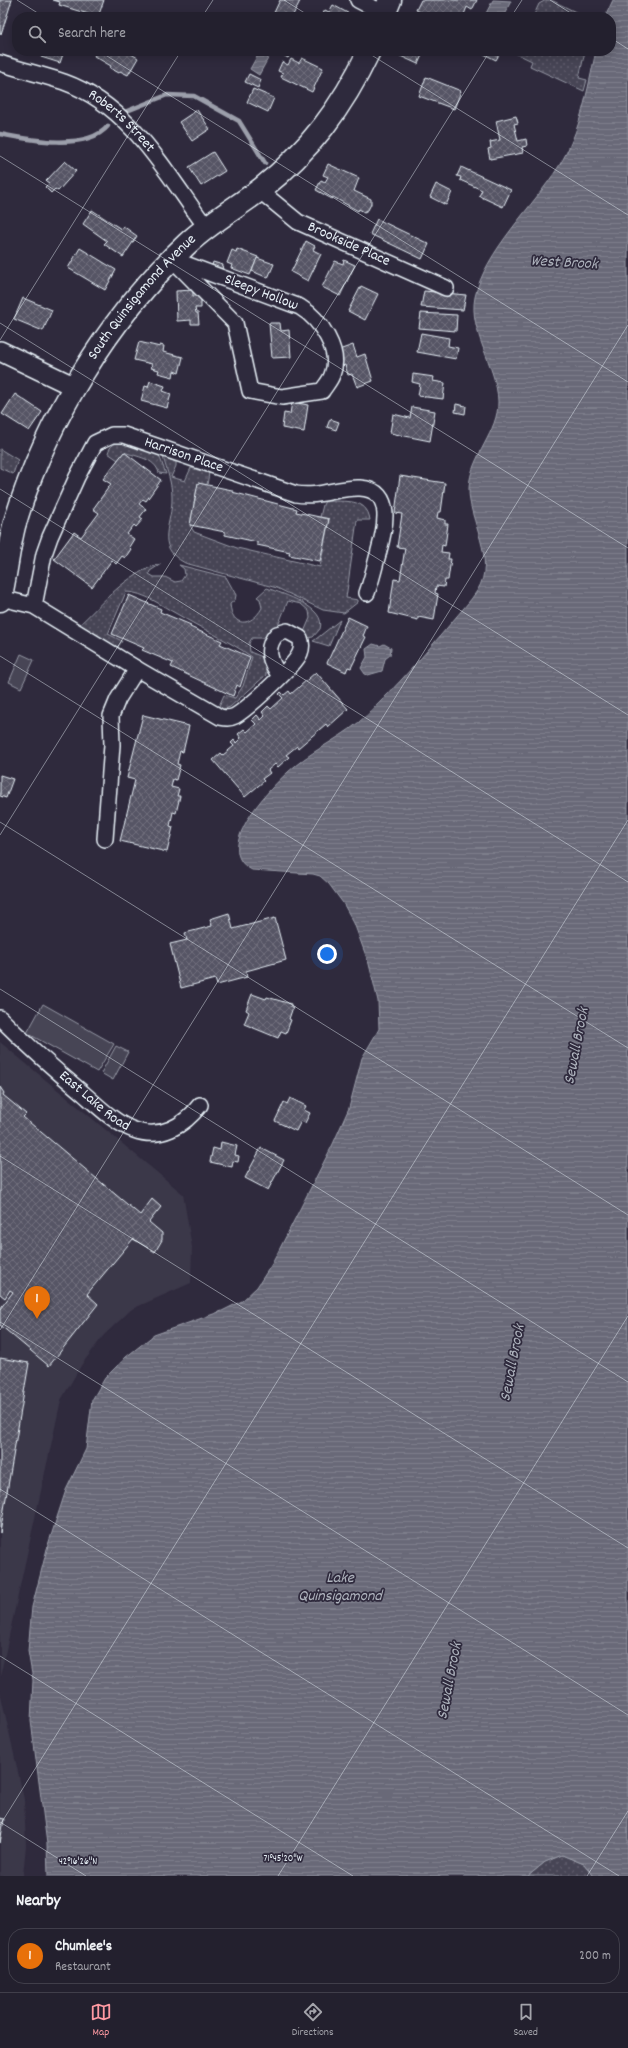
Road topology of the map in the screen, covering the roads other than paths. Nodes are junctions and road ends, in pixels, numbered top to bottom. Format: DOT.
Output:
graph roads {
  1 [pos="358,0"];
  2 [pos="386,10"];
  3 [pos="366,56"];
  4 [pos="0,63"];
  5 [pos="259,190"];
  6 [pos="206,227"];
  7 [pos="172,259"];
  8 [pos="446,288"];
  9 [pos="0,351"];
  10 [pos="75,387"];
  11 [pos="368,593"];
  12 [pos="0,599"];
  13 [pos="34,606"];
  14 [pos="137,669"];
  15 [pos="280,676"];
  16 [pos="105,839"];
  17 [pos="0,1018"];
  18 [pos="200,1105"];
  1 -- 2 [label="street"];
  3 -- 5 [label="main road, South Quinsigamond Avenue"];
  4 -- 6 [label="street, Roberts Street"];
  5 -- 6 [label="main road, South Quinsigamond Avenue"];
  5 -- 8 [label="street, Brookside Place"];
  6 -- 7 [label="main road, South Quinsigamond Avenue"];
  7 -- 7 [label="street, Sleepy Hollow"];
  7 -- 10 [label="main road, South Quinsigamond Avenue"];
  9 -- 10 [label="street"];
  10 -- 12 [label="main road, South Quinsigamond Avenue"];
  11 -- 13 [label="street, Harrison Place"];
  12 -- 13 [label="street"];
  13 -- 14 [label="street"];
  14 -- 15 [label="street"];
  14 -- 16 [label="street"];
  17 -- 18 [label="street, East Lake Road"];
}
